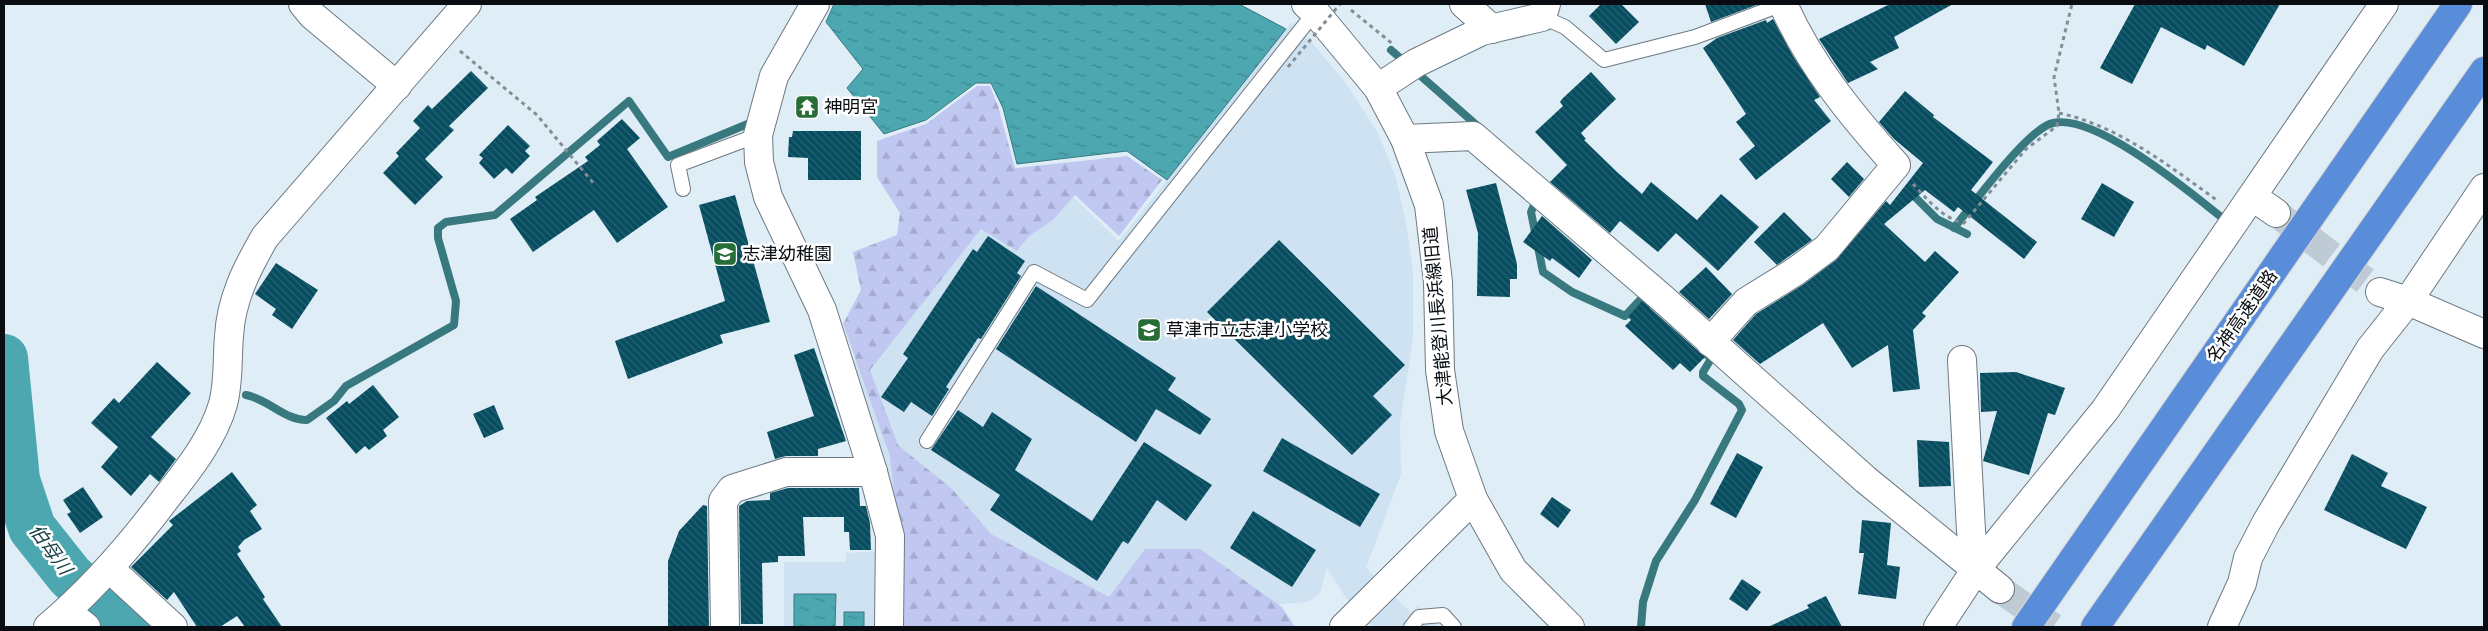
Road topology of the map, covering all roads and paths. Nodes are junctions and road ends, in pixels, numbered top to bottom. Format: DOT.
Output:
graph roads {
  1 [pos="303,4"];
  2 [pos="467,4"];
  3 [pos="815,4"];
  4 [pos="1464,4"];
  5 [pos="1783,4"];
  6 [pos="2072,4"];
  7 [pos="2384,4"];
  8 [pos="2458,4"];
  9 [pos="1320,6"];
  10 [pos="1350,9"];
  11 [pos="1544,11"];
  12 [pos="1492,29"];
  13 [pos="1377,30"];
  14 [pos="441,35"];
  15 [pos="1288,67"];
  16 [pos="2484,71"];
  17 [pos="397,86"];
  18 [pos="1378,88"];
  19 [pos="2059,113"];
  20 [pos="758,135"];
  21 [pos="1406,139"];
  22 [pos="1896,166"];
  23 [pos="594,184"];
  24 [pos="2484,188"];
  25 [pos="683,189"];
  26 [pos="2246,207"];
  27 [pos="2276,213"];
  28 [pos="2380,292"];
  29 [pos="2408,301"];
  30 [pos="2484,334"];
  31 [pos="1710,342"];
  32 [pos="1962,360"];
  33 [pos="927,441"];
  34 [pos="874,472"];
  35 [pos="1473,499"];
  36 [pos="110,569"];
  37 [pos="1976,569"];
  38 [pos="2000,589"];
  39 [pos="67,622"];
  40 [pos="173,627"];
  41 [pos="725,627"];
  42 [pos="888,627"];
  43 [pos="1344,627"];
  44 [pos="1411,627"];
  45 [pos="1454,627"];
  46 [pos="1570,627"];
  47 [pos="1938,627"];
  48 [pos="2026,627"];
  49 [pos="2095,627"];
  50 [pos="2222,627"];
  1 -- 17 [label="street"];
  2 -- 14 [label="street"];
  3 -- 20 [label="street"];
  4 -- 12 [label="street"];
  5 -- 11 [label="lane"];
  5 -- 22 [label="street"];
  6 -- 19 [label="path"];
  7 -- 26 [label="street"];
  8 -- 48 [label="highway, 名神高速道路"];
  9 -- 15 [label="path, bridge"];
  9 -- 18 [label="street, 大津能登川長浜線旧道"];
  9 -- 33 [label="lane"];
  10 -- 13 [label="path"];
  11 -- 12 [label="street"];
  12 -- 18 [label="street"];
  14 -- 17 [label="street"];
  14 -- 23 [label="path"];
  16 -- 49 [label="highway"];
  17 -- 36 [label="street"];
  18 -- 21 [label="street, 大津能登川長浜線旧道"];
  19 -- 22 [label="path"];
  19 -- 26 [label="path"];
  20 -- 25 [label="lane"];
  20 -- 34 [label="street"];
  21 -- 31 [label="street"];
  21 -- 35 [label="street, 大津能登川長浜線旧道"];
  22 -- 31 [label="street"];
  24 -- 29 [label="street"];
  26 -- 27 [label="street"];
  26 -- 37 [label="street"];
  28 -- 29 [label="street"];
  29 -- 30 [label="street"];
  29 -- 50 [label="street"];
  31 -- 37 [label="street"];
  32 -- 37 [label="street"];
  34 -- 41 [label="street"];
  34 -- 42 [label="street"];
  35 -- 43 [label="street"];
  35 -- 46 [label="street, 大津能登川長浜線旧道"];
  36 -- 39 [label="street"];
  36 -- 40 [label="street"];
  37 -- 38 [label="street"];
  37 -- 47 [label="street"];
  44 -- 45 [label="lane"];
}
